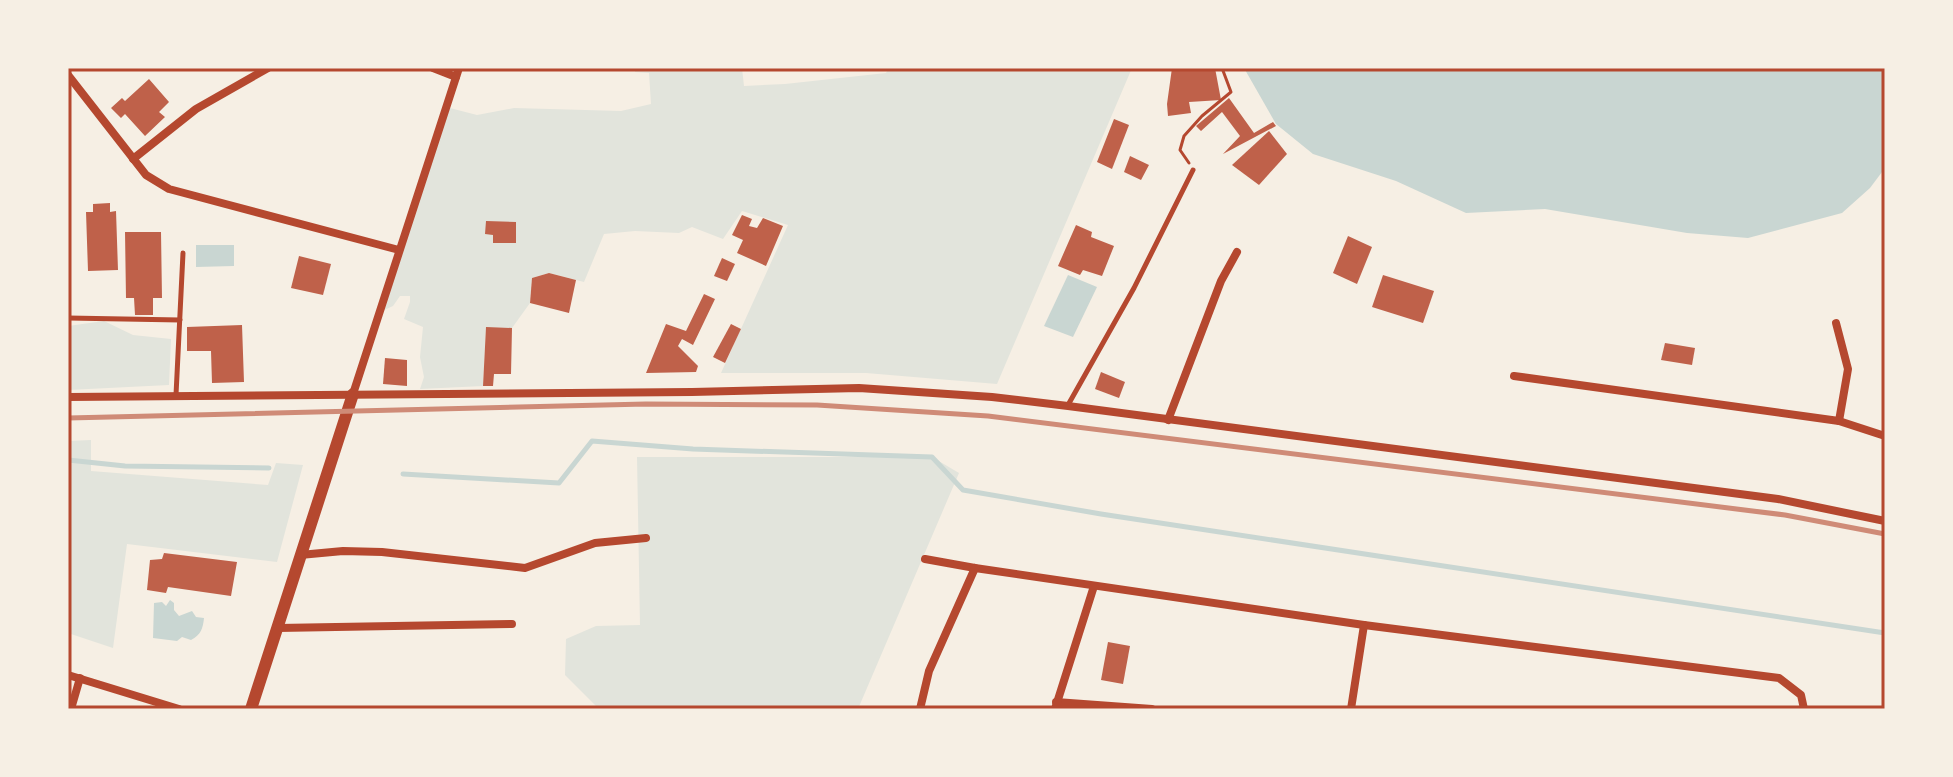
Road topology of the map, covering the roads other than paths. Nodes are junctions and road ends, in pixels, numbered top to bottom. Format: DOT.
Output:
graph roads {
  1 [pos="268,68"];
  2 [pos="433,68"];
  3 [pos="457,72"];
  4 [pos="68,75"];
  5 [pos="133,159"];
  6 [pos="1193,170"];
  7 [pos="399,250"];
  8 [pos="1237,252"];
  9 [pos="183,253"];
  10 [pos="68,318"];
  11 [pos="180,320"];
  12 [pos="1836,323"];
  13 [pos="1514,376"];
  14 [pos="353,394"];
  15 [pos="176,396"];
  16 [pos="68,397"];
  17 [pos="1068,406"];
  18 [pos="1168,420"];
  19 [pos="1839,421"];
  20 [pos="1885,436"];
  21 [pos="1885,521"];
  22 [pos="646,538"];
  23 [pos="300,555"];
  24 [pos="925,559"];
  25 [pos="975,568"];
  26 [pos="1094,586"];
  27 [pos="512,624"];
  28 [pos="1364,625"];
  29 [pos="278,628"];
  30 [pos="68,675"];
  31 [pos="80,678"];
  32 [pos="160,706"];
  33 [pos="1056,706"];
  34 [pos="71,709"];
  35 [pos="179,709"];
  36 [pos="251,709"];
  37 [pos="920,709"];
  38 [pos="1152,709"];
  39 [pos="1351,709"];
  40 [pos="1804,709"];
  1 -- 5 [label="street"];
  2 -- 3 [label="street"];
  3 -- 7 [label="street"];
  4 -- 5 [label="street"];
  5 -- 7 [label="street"];
  6 -- 17 [label="lane"];
  7 -- 14 [label="street"];
  8 -- 18 [label="street"];
  9 -- 11 [label="lane"];
  10 -- 11 [label="lane"];
  11 -- 15 [label="lane"];
  12 -- 19 [label="street"];
  13 -- 19 [label="street"];
  14 -- 15 [label="street"];
  14 -- 17 [label="street"];
  14 -- 23 [label="street"];
  15 -- 16 [label="street"];
  17 -- 18 [label="street"];
  18 -- 21 [label="street"];
  19 -- 20 [label="street"];
  22 -- 23 [label="street"];
  23 -- 29 [label="street"];
  24 -- 25 [label="street"];
  25 -- 26 [label="street"];
  25 -- 37 [label="street"];
  26 -- 28 [label="street"];
  26 -- 33 [label="street"];
  27 -- 29 [label="street"];
  28 -- 39 [label="street"];
  28 -- 40 [label="street"];
  29 -- 36 [label="street"];
  30 -- 31 [label="street"];
  31 -- 32 [label="street"];
  31 -- 34 [label="street"];
  32 -- 35 [label="street"];
  33 -- 38 [label="street"];
}
